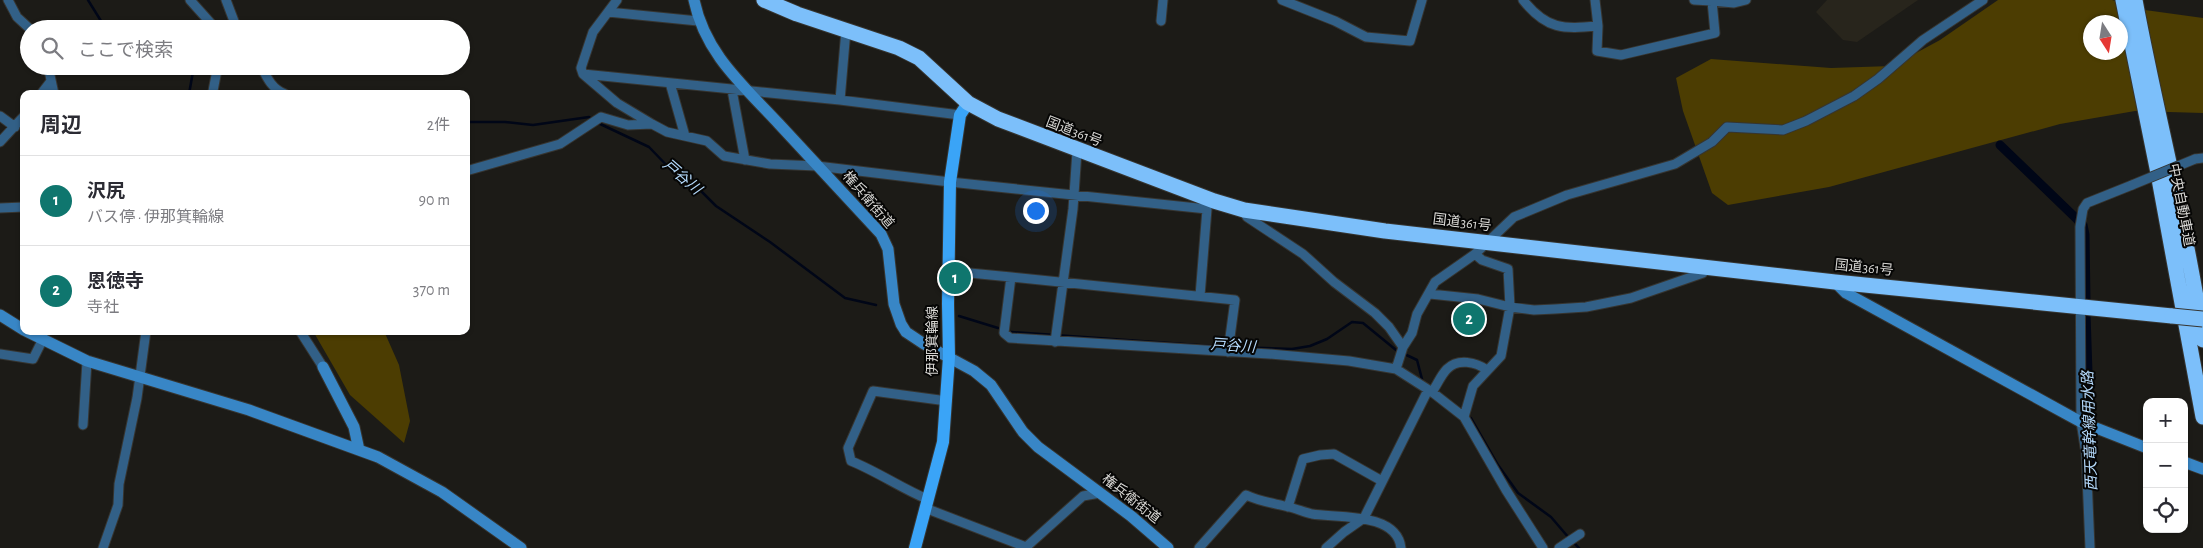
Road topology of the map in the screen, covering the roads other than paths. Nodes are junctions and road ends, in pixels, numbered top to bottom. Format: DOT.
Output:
graph roads {
  1 [pos="8,0"];
  2 [pos="190,0"];
  3 [pos="226,0"];
  4 [pos="617,0"];
  5 [pos="694,0"];
  6 [pos="764,0"];
  7 [pos="1163,0"];
  8 [pos="1282,0"];
  9 [pos="1422,0"];
  10 [pos="1523,0"];
  11 [pos="1595,0"];
  12 [pos="1694,0"];
  13 [pos="1746,0"];
  14 [pos="1983,0"];
  15 [pos="2123,0"];
  16 [pos="2135,0"];
  17 [pos="1712,1"];
  18 [pos="608,12"];
  19 [pos="208,20"];
  20 [pos="234,20"];
  21 [pos="20,21"];
  22 [pos="698,21"];
  23 [pos="1161,22"];
  24 [pos="1598,26"];
  25 [pos="846,30"];
  26 [pos="2139,57"];
  27 [pos="583,74"];
  28 [pos="50,75"];
  29 [pos="216,75"];
  30 [pos="265,75"];
  31 [pos="51,82"];
  32 [pos="670,83"];
  33 [pos="44,90"];
  34 [pos="53,90"];
  35 [pos="213,90"];
  36 [pos="277,90"];
  37 [pos="732,90"];
  38 [pos="749,91"];
  39 [pos="840,100"];
  40 [pos="964,109"];
  41 [pos="0,116"];
  42 [pos="20,121"];
  43 [pos="652,124"];
  44 [pos="15,127"];
  45 [pos="685,136"];
  46 [pos="0,142"];
  47 [pos="1078,151"];
  48 [pos="2199,159"];
  49 [pos="745,160"];
  50 [pos="817,166"];
  51 [pos="470,170"];
  52 [pos="950,182"];
  53 [pos="1073,194"];
  54 [pos="1210,205"];
  55 [pos="20,207"];
  56 [pos="0,208"];
  57 [pos="1244,210"];
  58 [pos="1487,243"];
  59 [pos="1476,254"];
  60 [pos="1707,267"];
  61 [pos="949,271"];
  62 [pos="1011,277"];
  63 [pos="1063,282"];
  64 [pos="1835,282"];
  65 [pos="1430,294"];
  66 [pos="1200,296"];
  67 [pos="2081,306"];
  68 [pos="1510,307"];
  69 [pos="0,315"];
  70 [pos="2203,319"];
  71 [pos="20,328"];
  72 [pos="32,335"];
  73 [pos="145,335"];
  74 [pos="303,335"];
  75 [pos="1056,338"];
  76 [pos="2203,340"];
  77 [pos="42,341"];
  78 [pos="1403,347"];
  79 [pos="1228,349"];
  80 [pos="0,354"];
  81 [pos="949,357"];
  82 [pos="87,362"];
  83 [pos="323,367"];
  84 [pos="1396,369"];
  85 [pos="1487,370"];
  86 [pos="140,378"];
  87 [pos="1430,391"];
  88 [pos="947,401"];
  89 [pos="1464,417"];
  90 [pos="2203,417"];
  91 [pos="2082,422"];
  92 [pos="83,426"];
  93 [pos="2143,446"];
  94 [pos="359,450"];
  95 [pos="1382,481"];
  96 [pos="1100,493"];
  97 [pos="926,503"];
  98 [pos="1288,507"];
  99 [pos="1364,518"];
  100 [pos="1577,536"];
  101 [pos="1562,546"];
  102 [pos="103,548"];
  103 [pos="521,548"];
  104 [pos="915,548"];
  105 [pos="1026,548"];
  106 [pos="1168,548"];
  107 [pos="1199,548"];
  108 [pos="1326,548"];
  109 [pos="1401,548"];
  110 [pos="1543,548"];
  111 [pos="2090,548"];
  1 -- 21 [label="street"];
  2 -- 19 [label="street"];
  3 -- 20 [label="street"];
  4 -- 18 [label="street"];
  5 -- 22 [label="street, 権兵衛街道"];
  6 -- 25 [label="highway, 国道361号"];
  7 -- 23 [label="street"];
  8 -- 9 [label="street"];
  10 -- 24 [label="street"];
  11 -- 24 [label="street"];
  12 -- 17 [label="street"];
  13 -- 17 [label="street"];
  14 -- 58 [label="street"];
  15 -- 26 [label="highway, 中央自動車道"];
  16 -- 26 [label="highway, 中央自動車道"];
  17 -- 24 [label="street"];
  18 -- 22 [label="street"];
  18 -- 27 [label="street"];
  22 -- 38 [label="street, 権兵衛街道"];
  25 -- 39 [label="street"];
  25 -- 40 [label="highway, 国道361号"];
  26 -- 76 [label="highway, 中央自動車道"];
  26 -- 90 [label="highway, 中央自動車道"];
  27 -- 32 [label="street"];
  27 -- 43 [label="street"];
  28 -- 31 [label="street"];
  29 -- 35 [label="street"];
  30 -- 36 [label="street"];
  31 -- 33 [label="street"];
  31 -- 34 [label="street"];
  32 -- 37 [label="street"];
  32 -- 45 [label="street"];
  37 -- 38 [label="street"];
  37 -- 49 [label="street"];
  38 -- 39 [label="street"];
  38 -- 50 [label="street, 権兵衛街道"];
  39 -- 40 [label="street"];
  40 -- 47 [label="highway, 国道361号"];
  40 -- 52 [label="main road, 伊那箕輪線"];
  41 -- 44 [label="street"];
  42 -- 44 [label="street"];
  43 -- 45 [label="street"];
  43 -- 51 [label="street"];
  44 -- 46 [label="street"];
  45 -- 49 [label="street"];
  47 -- 53 [label="street"];
  47 -- 54 [label="highway, 国道361号"];
  48 -- 67 [label="street, bridge"];
  49 -- 50 [label="street"];
  50 -- 52 [label="street"];
  50 -- 81 [label="street, 権兵衛街道"];
  52 -- 53 [label="street"];
  52 -- 61 [label="main road, 伊那箕輪線"];
  53 -- 54 [label="street"];
  53 -- 63 [label="street"];
  54 -- 57 [label="highway, 国道361号"];
  54 -- 66 [label="street"];
  55 -- 56 [label="street"];
  57 -- 58 [label="highway, 国道361号"];
  57 -- 78 [label="street"];
  58 -- 59 [label="street"];
  58 -- 60 [label="highway, 国道361号"];
  59 -- 65 [label="street"];
  59 -- 68 [label="street"];
  60 -- 64 [label="highway, 国道361号"];
  60 -- 68 [label="street"];
  61 -- 62 [label="street"];
  61 -- 81 [label="main road, 伊那箕輪線"];
  62 -- 63 [label="street"];
  62 -- 75 [label="street"];
  63 -- 66 [label="street"];
  63 -- 75 [label="street"];
  64 -- 67 [label="highway, 国道361号"];
  64 -- 91 [label="street"];
  65 -- 68 [label="street"];
  65 -- 78 [label="street"];
  66 -- 79 [label="street"];
  67 -- 70 [label="highway, 国道361号, bridge"];
  67 -- 91 [label="street"];
  68 -- 85 [label="street"];
  69 -- 71 [label="street"];
  72 -- 77 [label="street"];
  73 -- 86 [label="street"];
  74 -- 83 [label="street"];
  75 -- 79 [label="street"];
  77 -- 80 [label="street"];
  77 -- 82 [label="street"];
  78 -- 84 [label="street"];
  79 -- 84 [label="street"];
  81 -- 88 [label="main road, 伊那箕輪線"];
  81 -- 96 [label="street, 権兵衛街道"];
  82 -- 86 [label="street"];
  82 -- 92 [label="street"];
  83 -- 94 [label="street"];
  84 -- 87 [label="street"];
  85 -- 87 [label="street"];
  85 -- 89 [label="street"];
  86 -- 94 [label="street"];
  86 -- 102 [label="street"];
  87 -- 89 [label="street"];
  87 -- 95 [label="street"];
  88 -- 97 [label="main road, 伊那箕輪線"];
  88 -- 97 [label="street"];
  89 -- 110 [label="street"];
  91 -- 93 [label="street"];
  91 -- 111 [label="street"];
  94 -- 103 [label="street"];
  95 -- 98 [label="street"];
  95 -- 99 [label="street"];
  96 -- 105 [label="street"];
  96 -- 106 [label="street, 権兵衛街道"];
  97 -- 104 [label="main road, 伊那箕輪線"];
  97 -- 105 [label="street"];
  98 -- 99 [label="street"];
  98 -- 107 [label="street"];
  99 -- 108 [label="street"];
  99 -- 109 [label="street"];
  100 -- 101 [label="street"];
}
